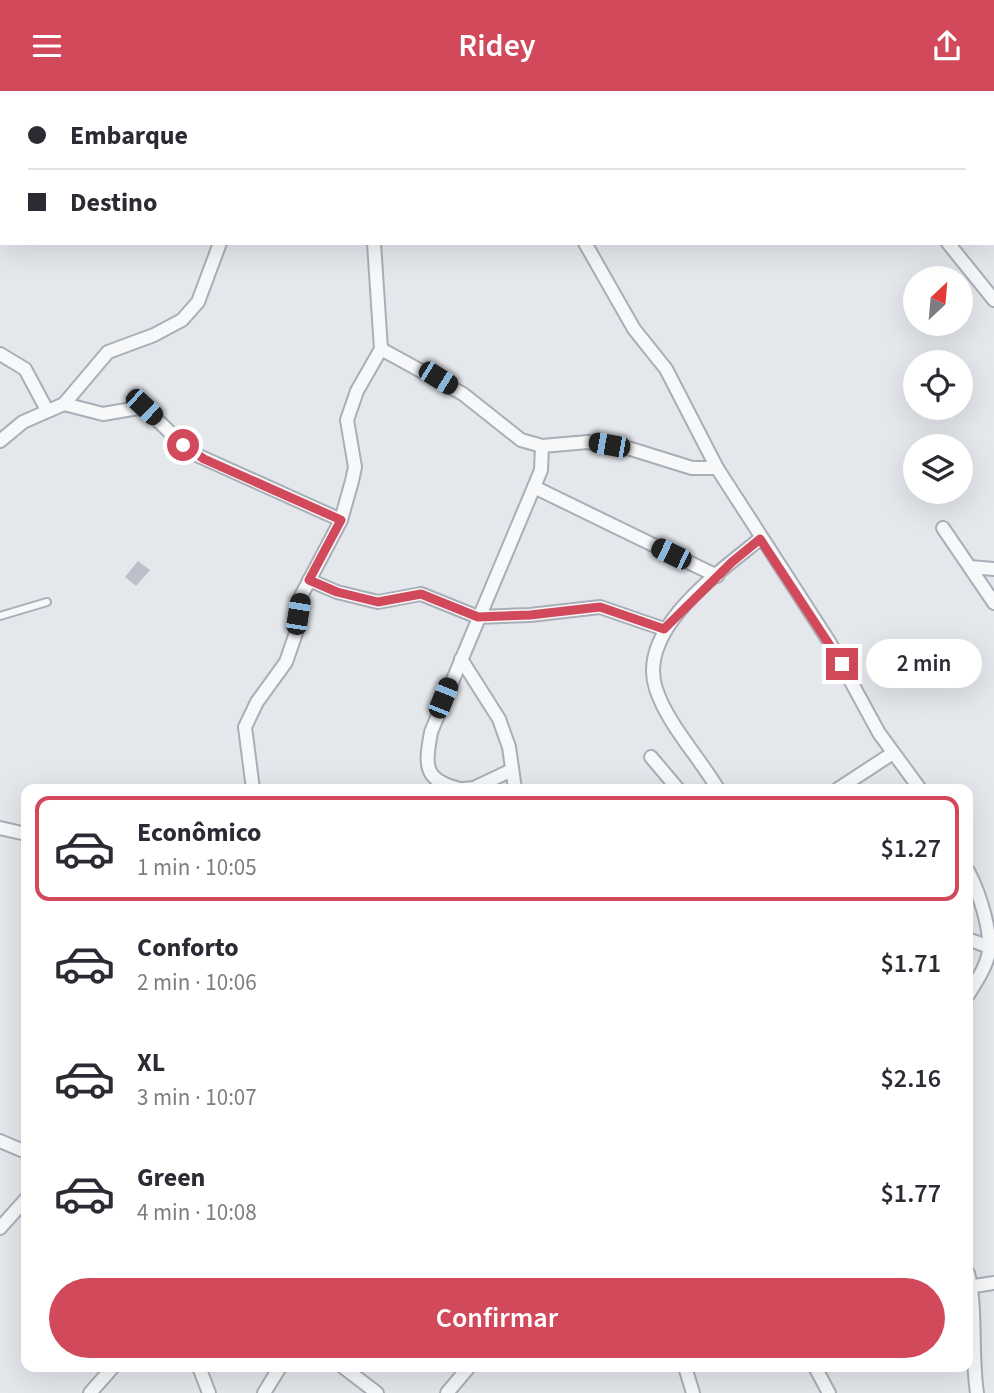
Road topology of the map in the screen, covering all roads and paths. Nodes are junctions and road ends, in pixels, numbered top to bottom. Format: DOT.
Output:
graph roads {
  1 [pos="219,245"];
  2 [pos="374,245"];
  3 [pos="586,245"];
  4 [pos="950,245"];
  5 [pos="994,300"];
  6 [pos="381,349"];
  7 [pos="0,354"];
  8 [pos="64,404"];
  9 [pos="47,410"];
  10 [pos="0,441"];
  11 [pos="542,446"];
  12 [pos="718,468"];
  13 [pos="534,487"];
  14 [pos="341,520"];
  15 [pos="943,528"];
  16 [pos="760,539"];
  17 [pos="970,567"];
  18 [pos="994,569"];
  19 [pos="717,576"];
  20 [pos="309,580"];
  21 [pos="47,601"];
  22 [pos="994,603"];
  23 [pos="0,616"];
  24 [pos="478,617"];
  25 [pos="664,629"];
  26 [pos="461,659"];
  27 [pos="893,753"];
  28 [pos="651,757"];
  29 [pos="512,770"];
  30 [pos="252,784"];
  31 [pos="431,784"];
  32 [pos="482,784"];
  33 [pos="514,784"];
  34 [pos="674,784"];
  35 [pos="715,784"];
  36 [pos="846,784"];
  37 [pos="916,784"];
  38 [pos="0,828"];
  39 [pos="21,833"];
  40 [pos="973,880"];
  41 [pos="973,941"];
  42 [pos="992,948"];
  43 [pos="973,986"];
  44 [pos="0,1141"];
  45 [pos="21,1150"];
  46 [pos="21,1206"];
  47 [pos="0,1227"];
  48 [pos="994,1283"];
  49 [pos="973,1286"];
  50 [pos="973,1365"];
  51 [pos="109,1372"];
  52 [pos="202,1372"];
  53 [pos="277,1372"];
  54 [pos="350,1372"];
  55 [pos="465,1372"];
  56 [pos="687,1372"];
  57 [pos="818,1372"];
  58 [pos="90,1393"];
  59 [pos="209,1393"];
  60 [pos="264,1393"];
  61 [pos="377,1393"];
  62 [pos="447,1393"];
  63 [pos="693,1393"];
  64 [pos="829,1393"];
  65 [pos="977,1393"];
  1 -- 8 [label="street"];
  2 -- 6 [label="street"];
  3 -- 12 [label="street"];
  4 -- 5 [label="street"];
  6 -- 11 [label="street"];
  6 -- 14 [label="street"];
  7 -- 9 [label="street"];
  8 -- 9 [label="street"];
  8 -- 14 [label="street"];
  9 -- 10 [label="street"];
  11 -- 12 [label="street"];
  11 -- 13 [label="street"];
  12 -- 16 [label="street"];
  13 -- 19 [label="street"];
  13 -- 24 [label="street"];
  14 -- 20 [label="street"];
  15 -- 17 [label="street"];
  16 -- 19 [label="street"];
  16 -- 27 [label="street"];
  17 -- 18 [label="street"];
  17 -- 22 [label="street"];
  19 -- 25 [label="street"];
  20 -- 24 [label="street"];
  20 -- 30 [label="street"];
  21 -- 23 [label="lane"];
  24 -- 25 [label="street"];
  24 -- 26 [label="street"];
  25 -- 35 [label="street"];
  26 -- 29 [label="street"];
  26 -- 31 [label="street"];
  27 -- 36 [label="street"];
  27 -- 37 [label="street"];
  28 -- 34 [label="street"];
  29 -- 32 [label="street"];
  29 -- 33 [label="street"];
  38 -- 39 [label="street"];
  40 -- 42 [label="street"];
  41 -- 42 [label="street"];
  42 -- 43 [label="street"];
  44 -- 45 [label="street"];
  46 -- 47 [label="street"];
  48 -- 49 [label="street"];
  50 -- 65 [label="street"];
  51 -- 58 [label="street"];
  52 -- 59 [label="street"];
  53 -- 60 [label="street"];
  54 -- 61 [label="street"];
  55 -- 62 [label="street"];
  56 -- 63 [label="street"];
  57 -- 64 [label="street"];
}
